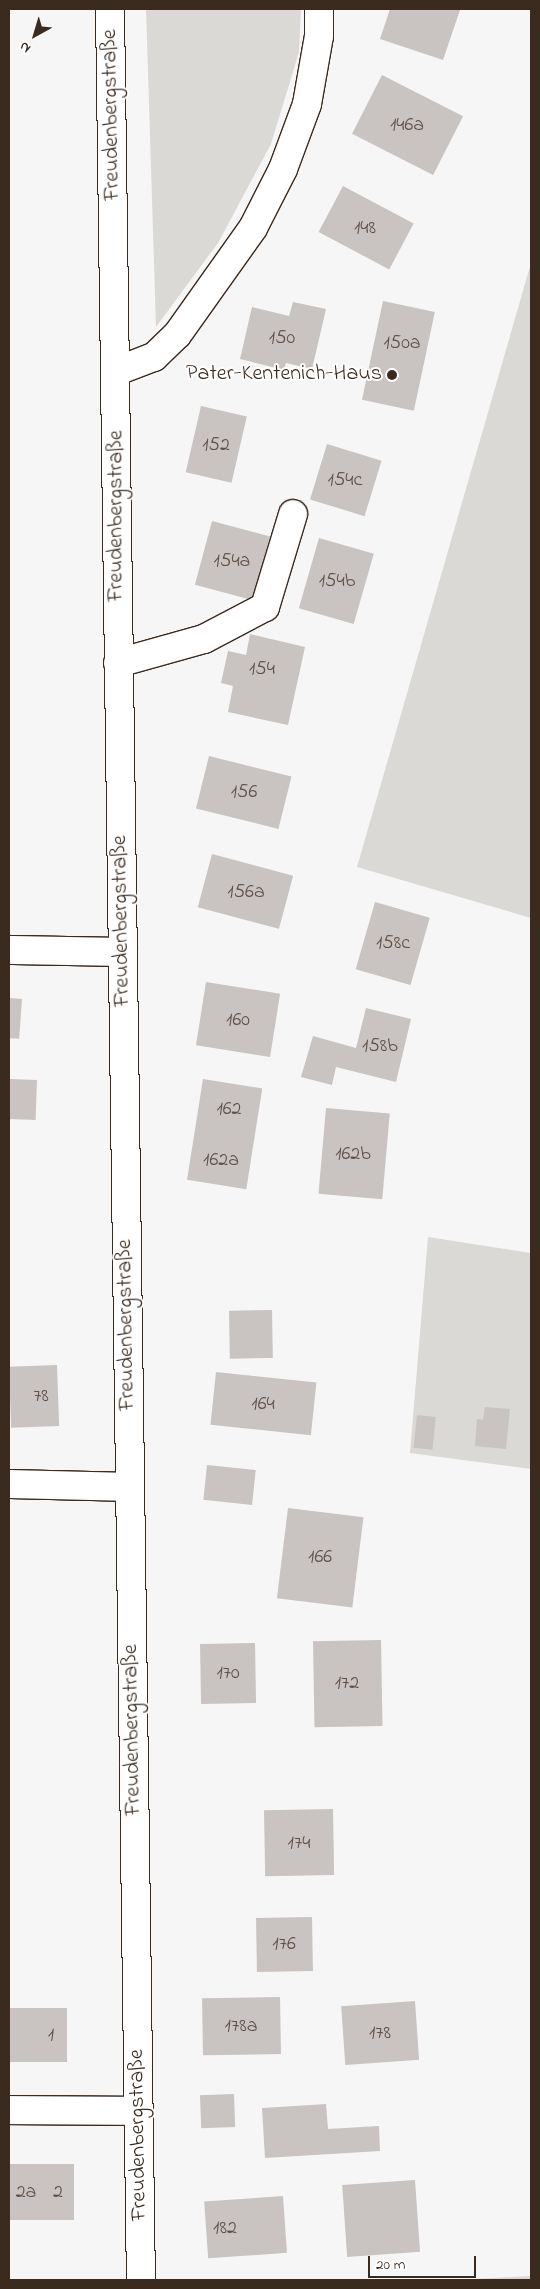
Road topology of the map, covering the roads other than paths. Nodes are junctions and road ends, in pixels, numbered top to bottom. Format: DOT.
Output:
graph roads {
  1 [pos="110,9"];
  2 [pos="319,9"];
  3 [pos="117,371"];
  4 [pos="293,514"];
  5 [pos="118,663"];
  6 [pos="9,950"];
  7 [pos="123,952"];
  8 [pos="9,1484"];
  9 [pos="128,1487"];
  10 [pos="9,2110"];
  11 [pos="139,2111"];
  12 [pos="141,2280"];
  1 -- 3 [label="street, Freudenbergstraße"];
  2 -- 3 [label="street"];
  3 -- 5 [label="street, Freudenbergstraße"];
  4 -- 5 [label="street"];
  5 -- 7 [label="street, Freudenbergstraße"];
  6 -- 7 [label="street"];
  7 -- 9 [label="street, Freudenbergstraße"];
  8 -- 9 [label="street"];
  9 -- 11 [label="street, Freudenbergstraße"];
  10 -- 11 [label="street"];
  11 -- 12 [label="street, Freudenbergstraße"];
}
